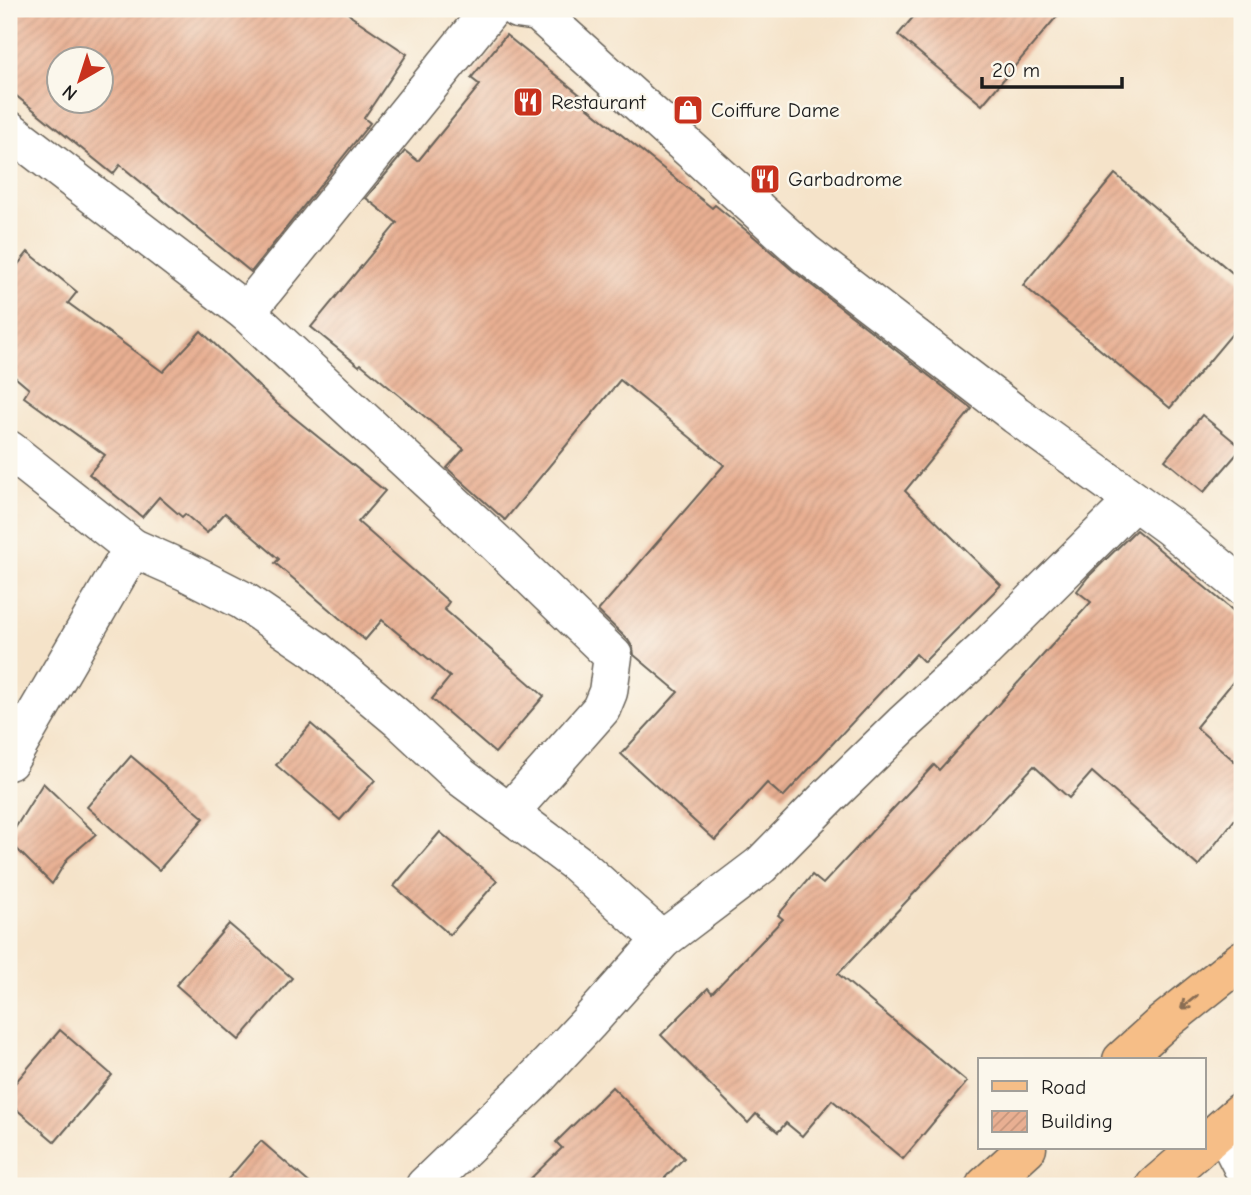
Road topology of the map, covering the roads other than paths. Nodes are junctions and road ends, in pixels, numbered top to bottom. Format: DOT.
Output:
graph roads {
  1 [pos="491,9"];
  2 [pos="517,9"];
  3 [pos="9,130"];
  4 [pos="246,312"];
  5 [pos="9,450"];
  6 [pos="1134,501"];
  7 [pos="133,548"];
  8 [pos="1242,586"];
  9 [pos="9,761"];
  10 [pos="509,813"];
  11 [pos="662,940"];
  12 [pos="1242,960"];
  13 [pos="1124,1058"];
  14 [pos="1217,1133"];
  15 [pos="1025,1150"];
  16 [pos="1197,1150"];
  17 [pos="1242,1166"];
  18 [pos="425,1186"];
  19 [pos="985,1186"];
  20 [pos="1155,1186"];
  1 -- 4 [label="street"];
  2 -- 6 [label="street"];
  3 -- 4 [label="street"];
  4 -- 10 [label="street"];
  5 -- 7 [label="street"];
  6 -- 8 [label="street"];
  6 -- 11 [label="street"];
  7 -- 9 [label="street"];
  7 -- 10 [label="street"];
  10 -- 11 [label="street"];
  11 -- 18 [label="street"];
  12 -- 13 [label="main road, one-way"];
  14 -- 17 [label="street"];
  15 -- 19 [label="main road"];
  16 -- 20 [label="main road"];
}
